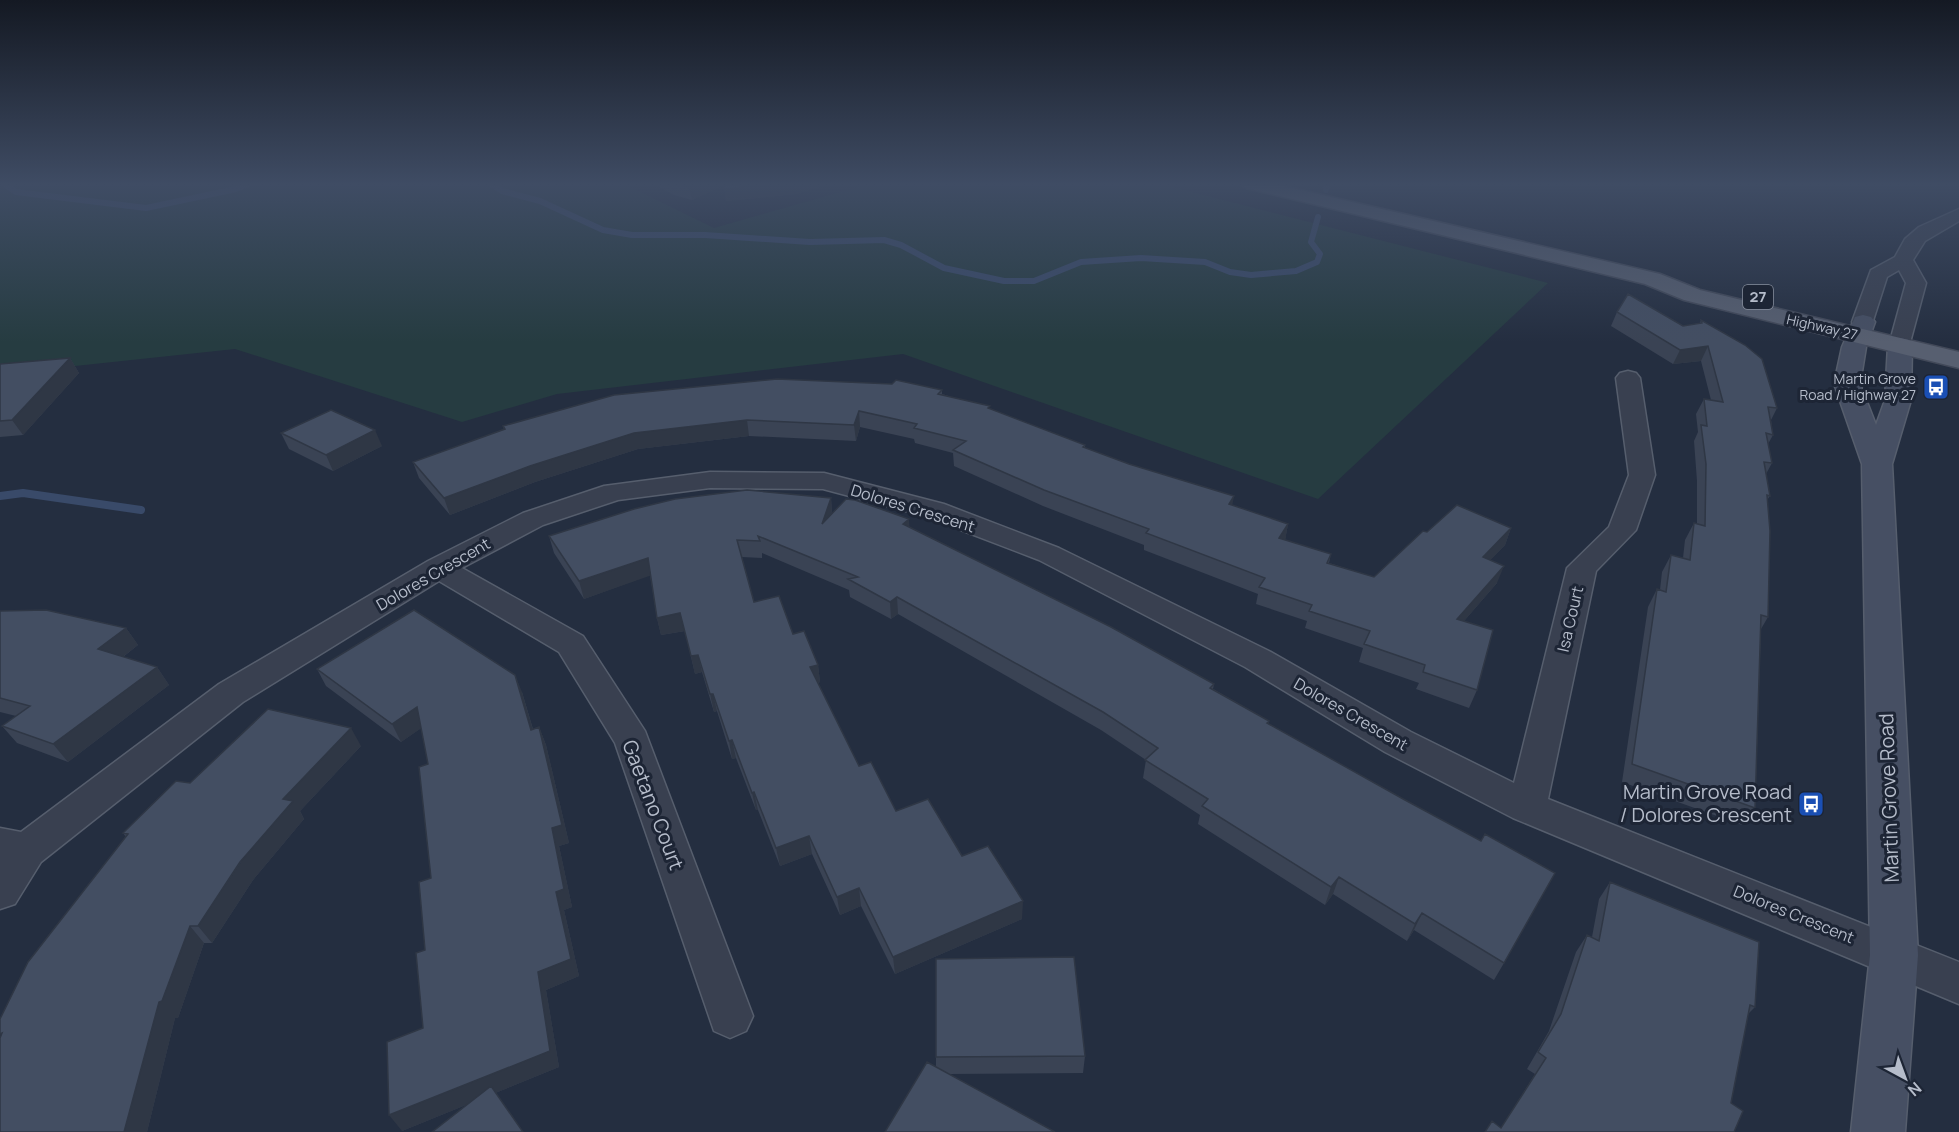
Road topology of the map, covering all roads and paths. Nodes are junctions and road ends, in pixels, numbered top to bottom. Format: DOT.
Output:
graph roads {
  1 [pos="1469,236"];
  2 [pos="1920,236"];
  3 [pos="1903,260"];
  4 [pos="1860,329"];
  5 [pos="1902,338"];
  6 [pos="1959,343"];
  7 [pos="1959,360"];
  8 [pos="1628,378"];
  9 [pos="1877,464"];
  10 [pos="439,568"];
  11 [pos="1527,807"];
  12 [pos="13,847"];
  13 [pos="0,891"];
  14 [pos="1894,955"];
  15 [pos="1959,983"];
  16 [pos="730,1016"];
  17 [pos="1878,1132"];
  1 -- 4 [label="main road, Highway 27 / 27"];
  2 -- 3 [label="street"];
  3 -- 4 [label="street"];
  3 -- 5 [label="street"];
  4 -- 5 [label="main road, Highway 27 / 27"];
  4 -- 9 [label="street, Martin Grove Road"];
  5 -- 6 [label="main road, Highway 27 / 27"];
  5 -- 7 [label="main road, Highway 27 / 27"];
  5 -- 9 [label="street, Martin Grove Road"];
  8 -- 11 [label="street, Isa Court"];
  9 -- 14 [label="street, Martin Grove Road"];
  10 -- 11 [label="street, Dolores Crescent"];
  10 -- 12 [label="street, Dolores Crescent"];
  10 -- 16 [label="street, Gaetano Court"];
  11 -- 14 [label="street, Dolores Crescent"];
  12 -- 13 [label="street, Dolores Crescent"];
  14 -- 15 [label="street, Dolores Crescent"];
  14 -- 17 [label="street, Martin Grove Road"];
}
